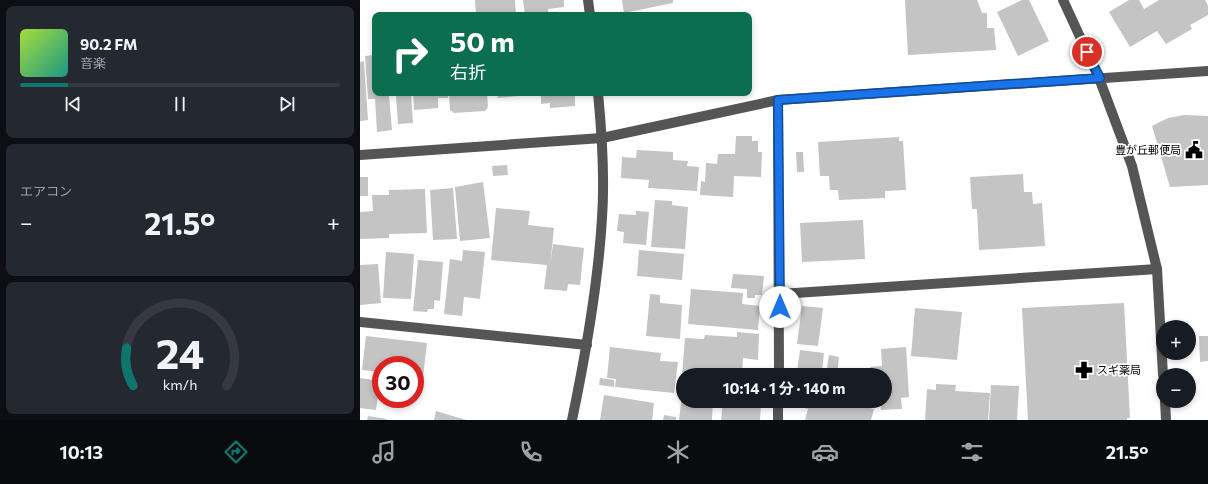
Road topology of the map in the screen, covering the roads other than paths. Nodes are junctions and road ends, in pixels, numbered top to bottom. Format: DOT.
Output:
graph roads {
  1 [pos="588,0"];
  2 [pos="1063,0"];
  3 [pos="590,12"];
  4 [pos="1208,71"];
  5 [pos="1100,78"];
  6 [pos="598,96"];
  7 [pos="778,100"];
  8 [pos="602,138"];
  9 [pos="360,156"];
  10 [pos="1157,269"];
  11 [pos="780,294"];
  12 [pos="360,322"];
  13 [pos="587,345"];
  14 [pos="779,368"];
  15 [pos="1163,368"];
  16 [pos="778,408"];
  17 [pos="1165,408"];
  18 [pos="572,420"];
  19 [pos="778,420"];
  20 [pos="1166,420"];
  1 -- 3 [label="street"];
  2 -- 5 [label="street"];
  4 -- 5 [label="street"];
  5 -- 7 [label="street"];
  5 -- 10 [label="street"];
  6 -- 8 [label="street"];
  7 -- 8 [label="street"];
  7 -- 11 [label="street"];
  8 -- 9 [label="street"];
  8 -- 13 [label="street"];
  10 -- 11 [label="street"];
  10 -- 15 [label="street"];
  11 -- 14 [label="street"];
  12 -- 13 [label="street"];
  13 -- 18 [label="street"];
  16 -- 19 [label="street"];
  17 -- 20 [label="street"];
}
